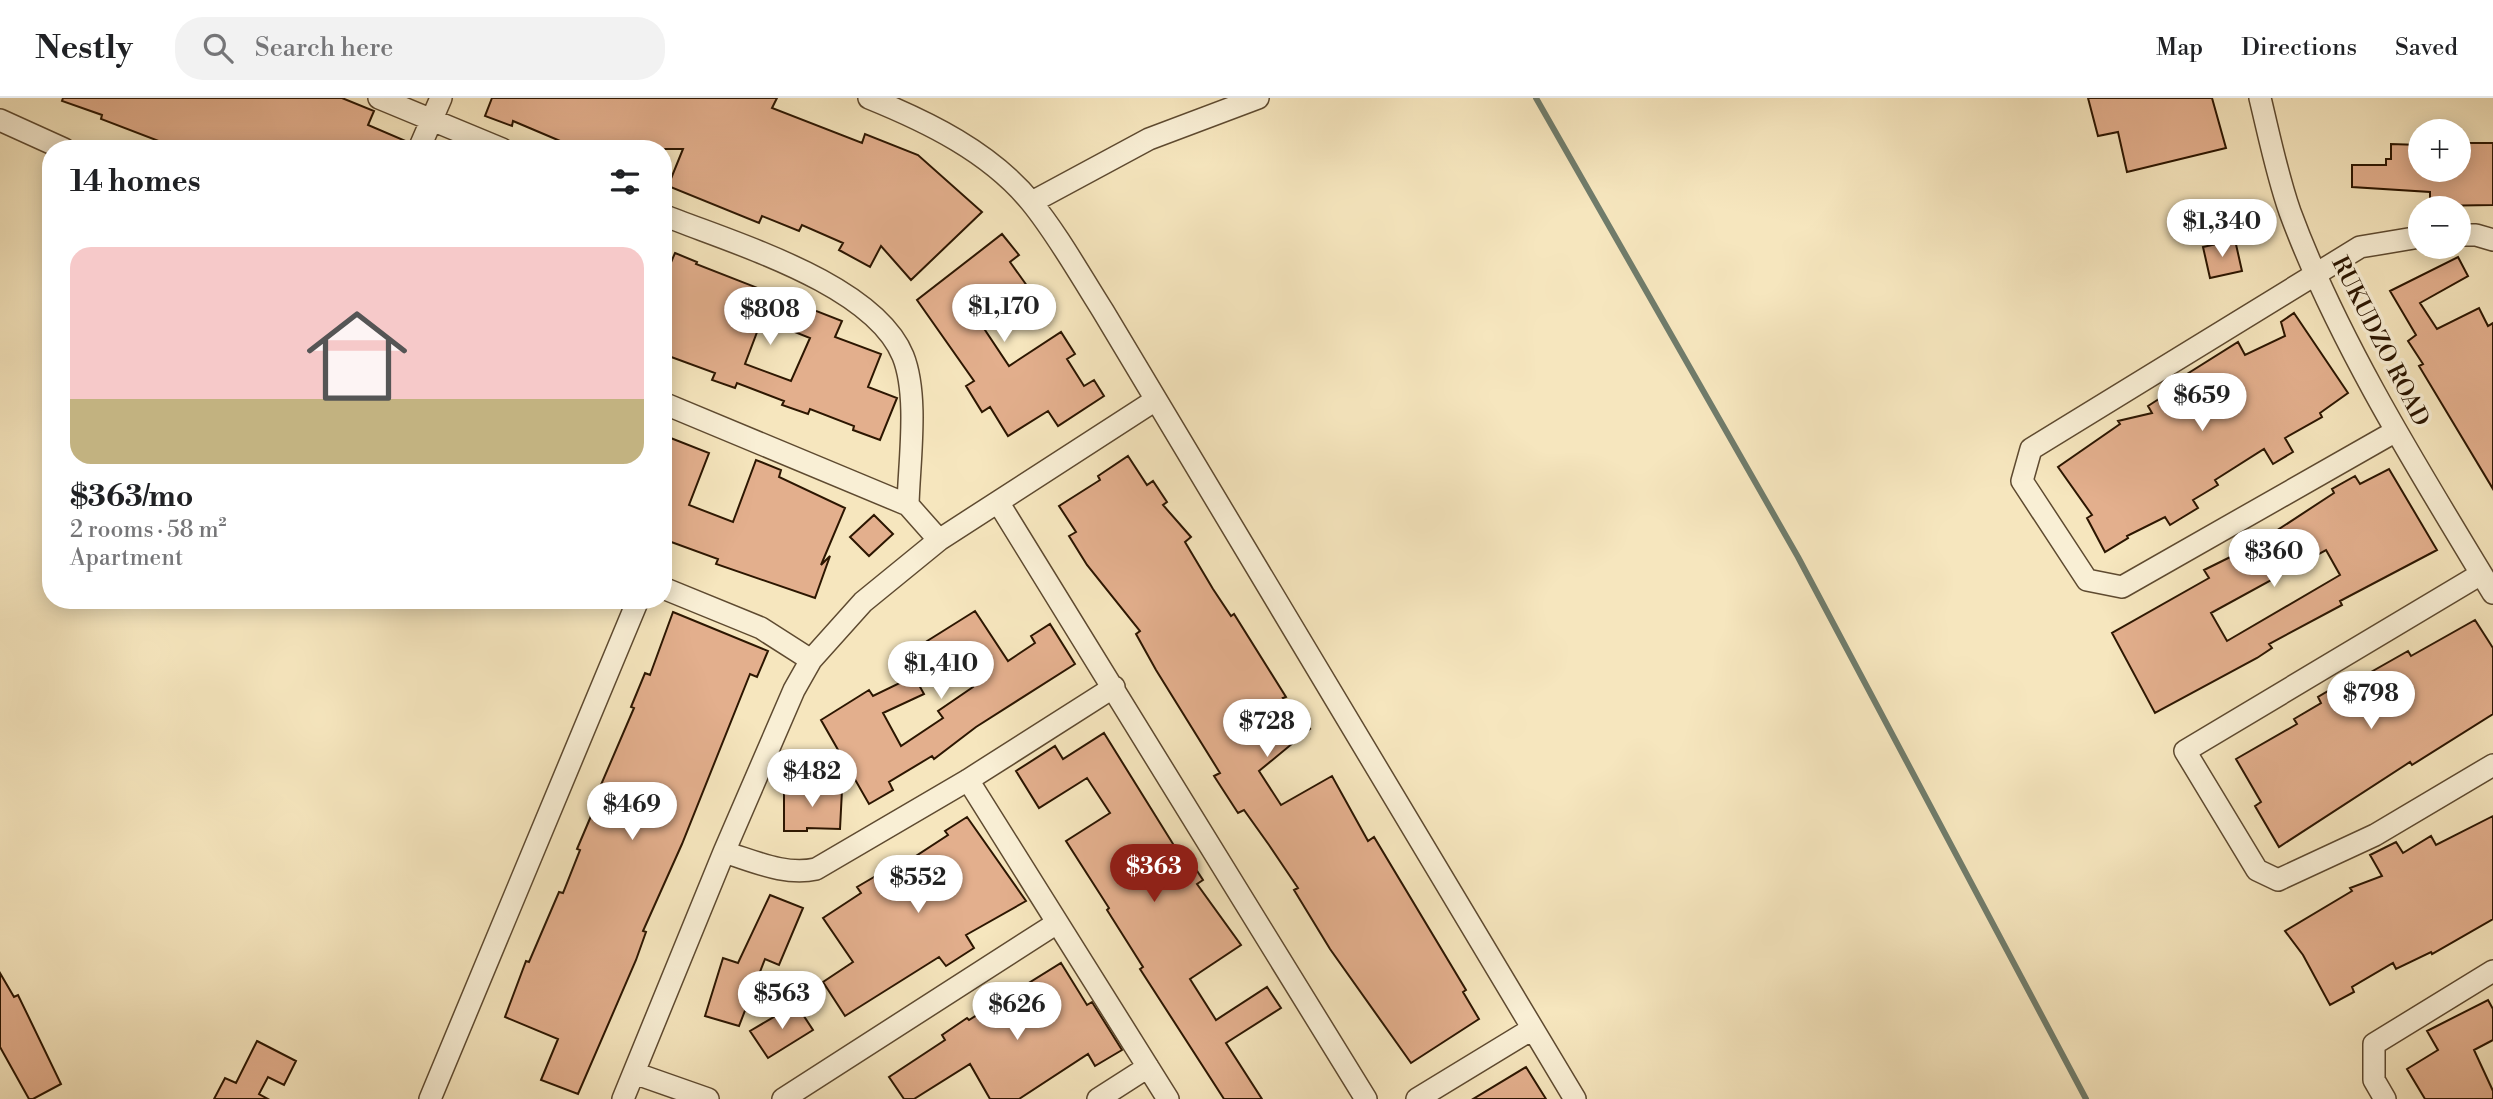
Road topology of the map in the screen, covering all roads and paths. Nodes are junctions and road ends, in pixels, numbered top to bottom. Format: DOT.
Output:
graph roads {
  1 [pos="379,98"];
  2 [pos="441,98"];
  3 [pos="1258,98"];
  4 [pos="2260,98"];
  5 [pos="878,100"];
  6 [pos="0,120"];
  7 [pos="431,120"];
  8 [pos="44,140"];
  9 [pos="423,140"];
  10 [pos="480,140"];
  11 [pos="1032,202"];
  12 [pos="672,219"];
  13 [pos="2471,235"];
  14 [pos="2408,239"];
  15 [pos="2493,240"];
  16 [pos="2316,275"];
  17 [pos="1154,401"];
  18 [pos="672,407"];
  19 [pos="2396,430"];
  20 [pos="998,502"];
  21 [pos="908,505"];
  22 [pos="939,540"];
  23 [pos="2482,573"];
  24 [pos="672,592"];
  25 [pos="2493,593"];
  26 [pos="634,609"];
  27 [pos="811,660"];
  28 [pos="1114,687"];
  29 [pos="2493,765"];
  30 [pos="968,780"];
  31 [pos="724,852"];
  32 [pos="1057,923"];
  33 [pos="2493,971"];
  34 [pos="1532,1029"];
  35 [pos="1148,1066"];
  36 [pos="634,1073"];
  37 [pos="430,1099"];
  38 [pos="623,1099"];
  39 [pos="708,1099"];
  40 [pos="783,1099"];
  41 [pos="1098,1099"];
  42 [pos="1168,1099"];
  43 [pos="1366,1099"];
  44 [pos="1416,1099"];
  45 [pos="1575,1099"];
  46 [pos="2385,1099"];
  1 -- 7 [label="street"];
  2 -- 7 [label="street"];
  3 -- 11 [label="street"];
  4 -- 16 [label="street, RUKUDZO ROAD"];
  5 -- 11 [label="street"];
  6 -- 8 [label="street"];
  7 -- 9 [label="street"];
  7 -- 10 [label="street"];
  11 -- 17 [label="street"];
  12 -- 21 [label="street"];
  13 -- 15 [label="street"];
  14 -- 16 [label="street"];
  16 -- 19 [label="street, RUKUDZO ROAD"];
  16 -- 19 [label="street"];
  17 -- 20 [label="street"];
  17 -- 34 [label="street"];
  18 -- 21 [label="street"];
  19 -- 23 [label="street, RUKUDZO ROAD"];
  20 -- 22 [label="street"];
  20 -- 28 [label="street"];
  21 -- 22 [label="street"];
  22 -- 27 [label="street"];
  23 -- 25 [label="street, RUKUDZO ROAD"];
  23 -- 29 [label="street"];
  24 -- 27 [label="street"];
  26 -- 37 [label="street"];
  27 -- 31 [label="street"];
  28 -- 30 [label="street"];
  28 -- 43 [label="street"];
  30 -- 31 [label="street"];
  30 -- 32 [label="street"];
  31 -- 36 [label="street"];
  32 -- 35 [label="street"];
  32 -- 40 [label="street"];
  33 -- 46 [label="street"];
  34 -- 44 [label="street"];
  34 -- 45 [label="street"];
  35 -- 41 [label="street"];
  35 -- 42 [label="street"];
  36 -- 38 [label="street"];
  36 -- 39 [label="street"];
}
